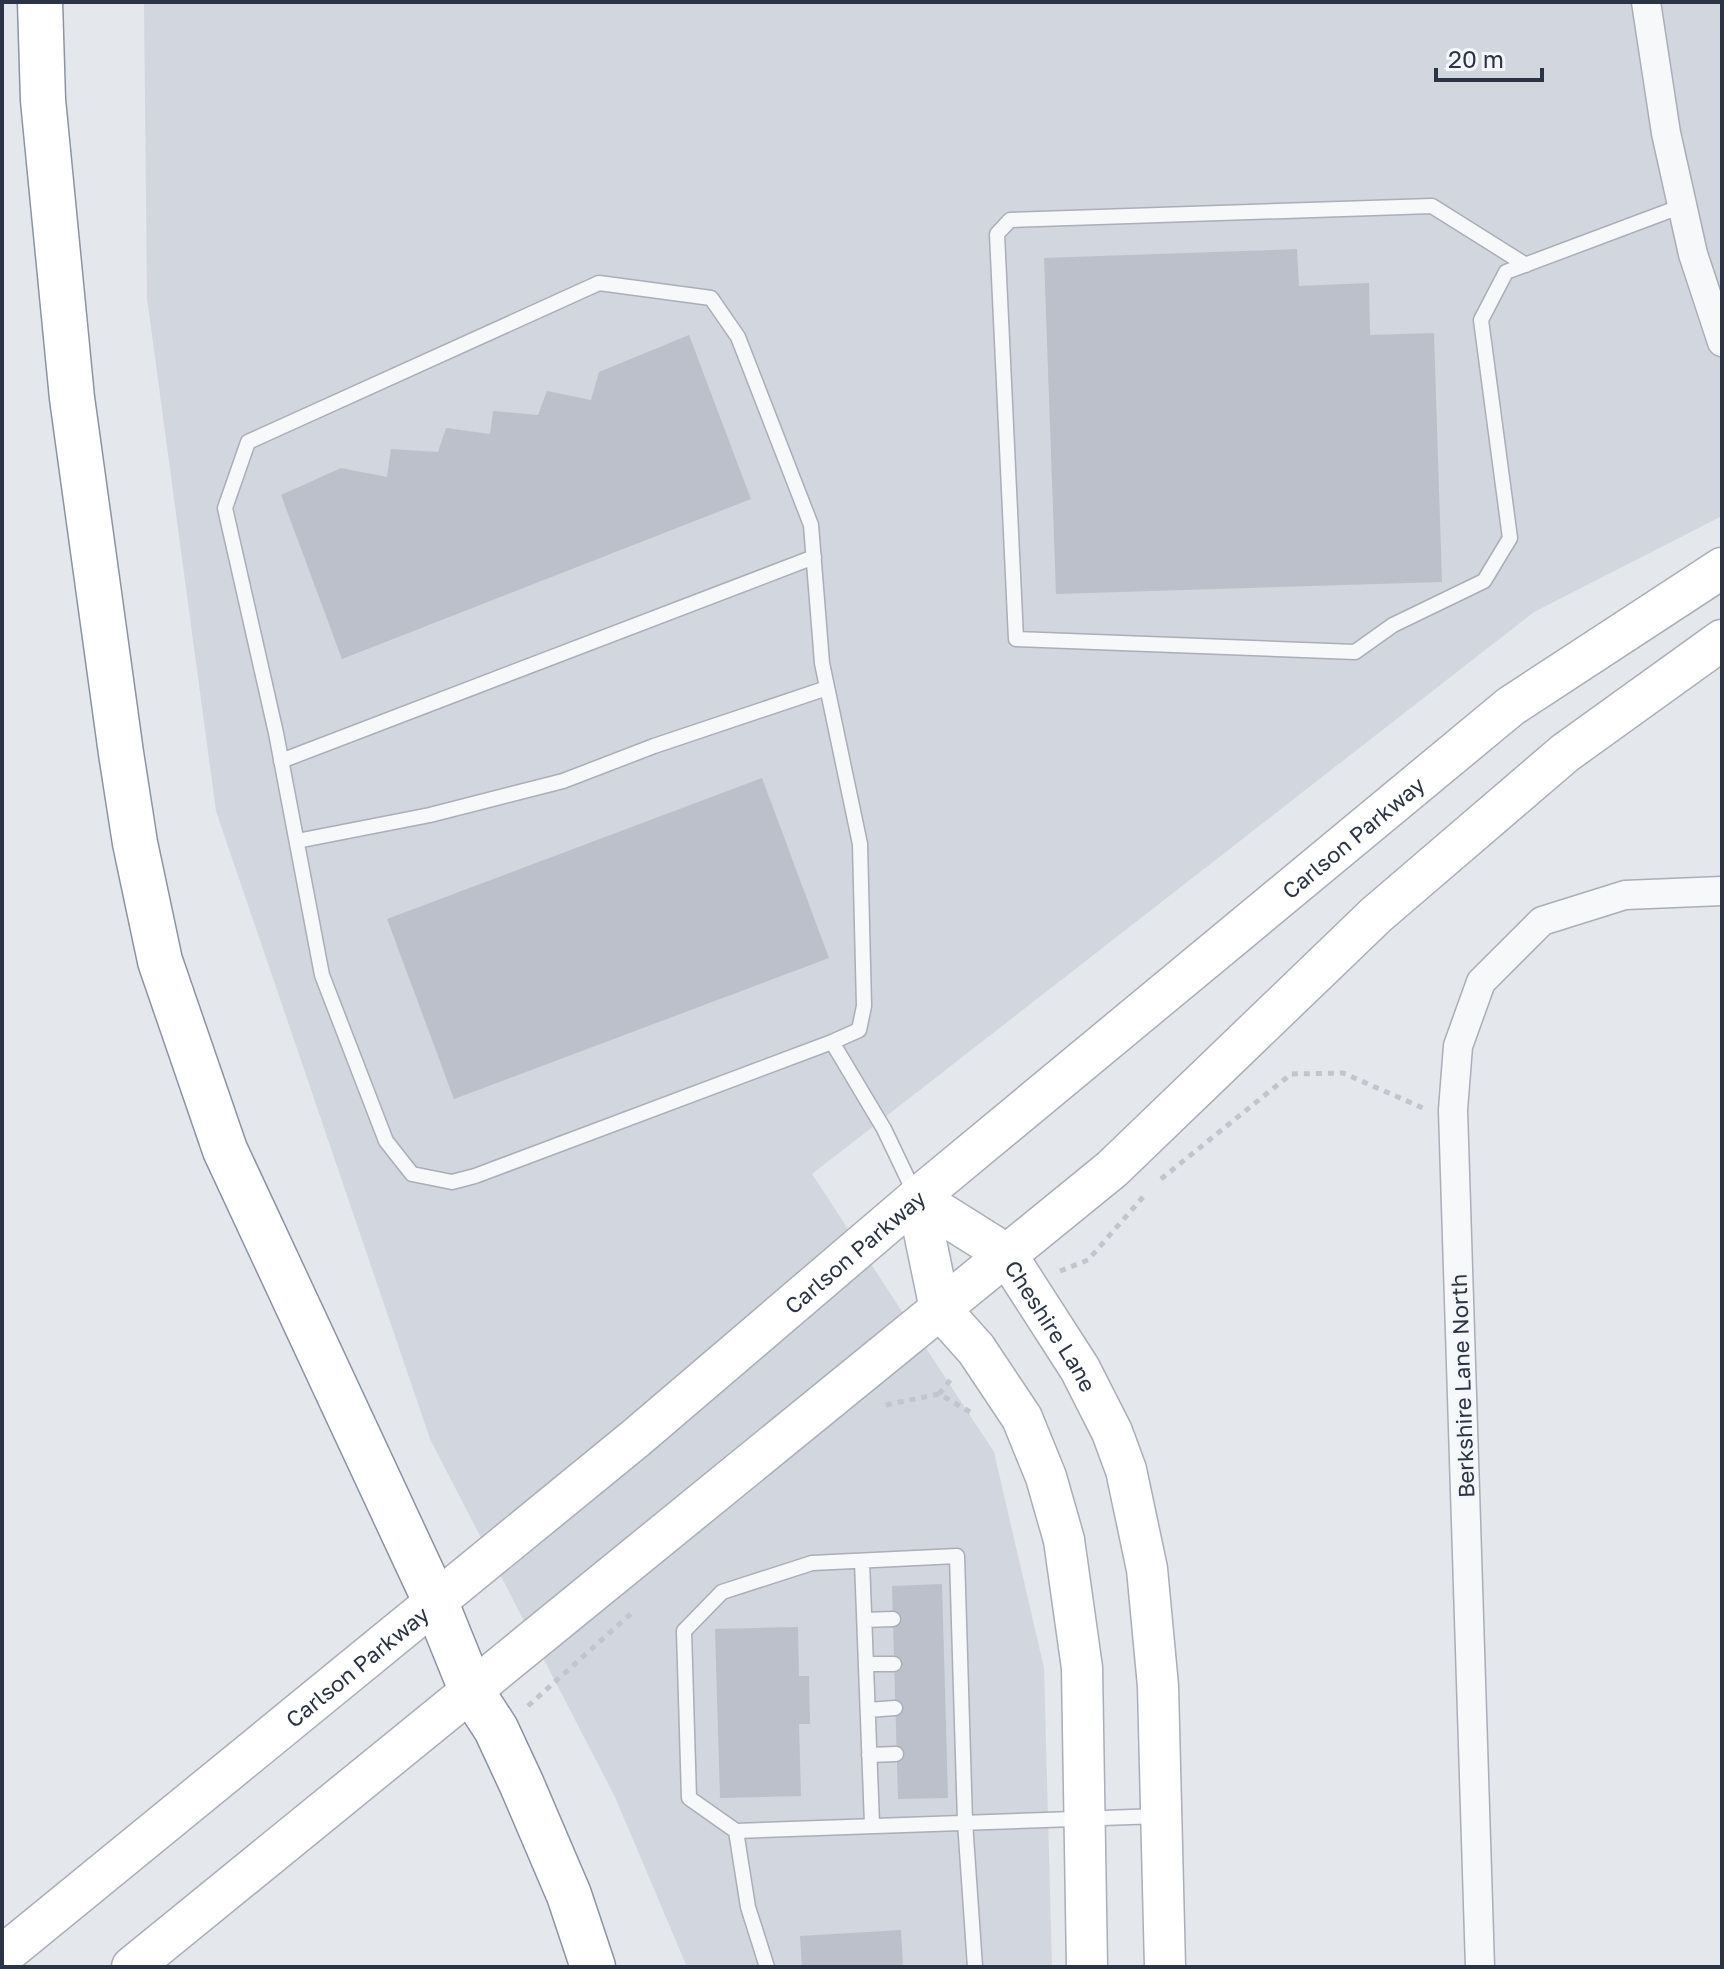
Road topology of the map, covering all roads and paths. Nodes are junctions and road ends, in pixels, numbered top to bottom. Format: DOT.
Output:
graph roads {
  1 [pos="40,2"];
  2 [pos="1646,2"];
  3 [pos="1682,206"];
  4 [pos="1526,265"];
  5 [pos="1722,342"];
  6 [pos="814,557"];
  7 [pos="1722,568"];
  8 [pos="1722,640"];
  9 [pos="827,688"];
  10 [pos="281,761"];
  11 [pos="297,841"];
  12 [pos="1722,891"];
  13 [pos="832,1042"];
  14 [pos="1453,1110"];
  15 [pos="917,1198"];
  16 [pos="1006,1254"];
  17 [pos="1059,1272"];
  18 [pos="940,1309"];
  19 [pos="939,1394"];
  20 [pos="973,1414"];
  21 [pos="862,1561"];
  22 [pos="436,1603"];
  23 [pos="944,1618"];
  24 [pos="959,1618"];
  25 [pos="893,1619"];
  26 [pos="865,1620"];
  27 [pos="945,1662"];
  28 [pos="961,1662"];
  29 [pos="866,1664"];
  30 [pos="894,1664"];
  31 [pos="472,1692"];
  32 [pos="963,1707"];
  33 [pos="895,1708"];
  34 [pos="946,1708"];
  35 [pos="868,1710"];
  36 [pos="947,1752"];
  37 [pos="964,1752"];
  38 [pos="896,1754"];
  39 [pos="869,1755"];
  40 [pos="1162,1816"];
  41 [pos="1085,1819"];
  42 [pos="965,1822"];
  43 [pos="872,1824"];
  44 [pos="736,1831"];
  45 [pos="2,1956"];
  46 [pos="132,1967"];
  47 [pos="593,1967"];
  48 [pos="767,1967"];
  49 [pos="975,1967"];
  50 [pos="1087,1967"];
  51 [pos="1165,1967"];
  52 [pos="1480,1967"];
  1 -- 22 [label="highway"];
  2 -- 3 [label="street"];
  3 -- 4 [label="lane"];
  3 -- 5 [label="street"];
  4 -- 4 [label="lane"];
  6 -- 9 [label="lane"];
  6 -- 10 [label="lane"];
  6 -- 10 [label="lane"];
  7 -- 15 [label="main road, Carlson Parkway"];
  8 -- 16 [label="main road"];
  9 -- 11 [label="lane"];
  9 -- 13 [label="lane"];
  10 -- 11 [label="lane"];
  11 -- 13 [label="lane"];
  12 -- 14 [label="street, Berkshire Lane North"];
  13 -- 15 [label="lane"];
  14 -- 17 [label="path"];
  14 -- 52 [label="street, Berkshire Lane North"];
  15 -- 16 [label="main road, Cheshire Lane"];
  15 -- 18 [label="main road"];
  15 -- 22 [label="main road, Carlson Parkway"];
  16 -- 18 [label="main road"];
  16 -- 40 [label="main road, Cheshire Lane"];
  18 -- 31 [label="main road"];
  18 -- 41 [label="main road"];
  19 -- 20 [label="path"];
  21 -- 24 [label="lane"];
  21 -- 26 [label="lane"];
  21 -- 44 [label="lane"];
  22 -- 31 [label="highway"];
  22 -- 45 [label="main road, Carlson Parkway"];
  23 -- 24 [label="lane"];
  24 -- 28 [label="lane"];
  25 -- 26 [label="lane"];
  26 -- 29 [label="lane"];
  27 -- 28 [label="lane"];
  28 -- 32 [label="lane"];
  29 -- 30 [label="lane"];
  29 -- 35 [label="lane"];
  31 -- 46 [label="main road"];
  31 -- 47 [label="highway"];
  32 -- 34 [label="lane"];
  32 -- 37 [label="lane"];
  33 -- 35 [label="lane"];
  35 -- 39 [label="lane"];
  36 -- 37 [label="lane"];
  37 -- 42 [label="lane"];
  38 -- 39 [label="lane"];
  39 -- 43 [label="lane"];
  40 -- 41 [label="lane"];
  40 -- 51 [label="main road, Cheshire Lane"];
  41 -- 42 [label="lane"];
  41 -- 50 [label="main road"];
  42 -- 43 [label="lane"];
  42 -- 49 [label="lane"];
  43 -- 44 [label="lane"];
  44 -- 48 [label="lane"];
}
